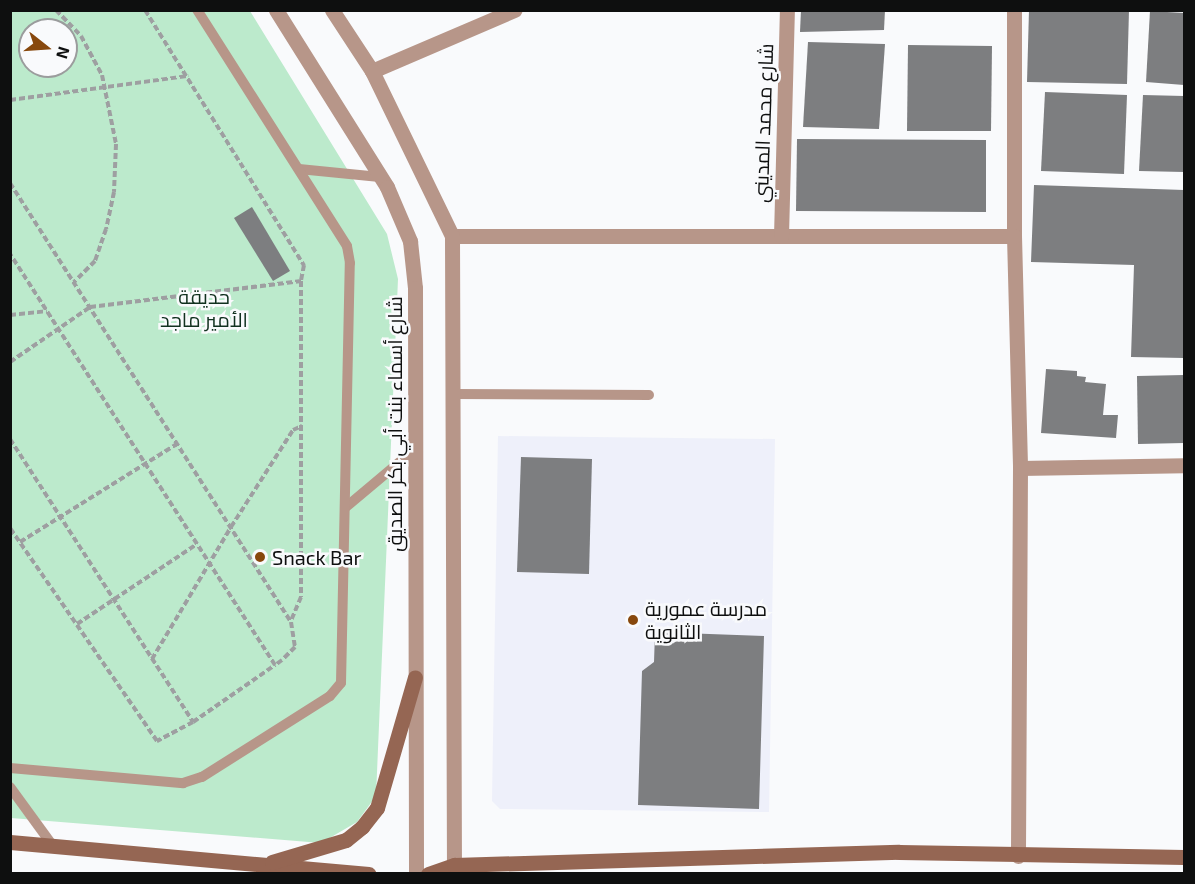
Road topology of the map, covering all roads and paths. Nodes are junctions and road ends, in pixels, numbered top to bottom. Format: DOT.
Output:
graph roads {
  1 [pos="56,10"];
  2 [pos="146,10"];
  3 [pos="197,10"];
  4 [pos="276,10"];
  5 [pos="332,10"];
  6 [pos="513,10"];
  7 [pos="787,10"];
  8 [pos="1014,10"];
  9 [pos="372,71"];
  10 [pos="188,76"];
  11 [pos="105,87"];
  12 [pos="10,100"];
  13 [pos="299,169"];
  14 [pos="380,177"];
  15 [pos="10,183"];
  16 [pos="452,236"];
  17 [pos="781,236"];
  18 [pos="1014,236"];
  19 [pos="10,254"];
  20 [pos="301,281"];
  21 [pos="74,282"];
  22 [pos="90,307"];
  23 [pos="47,311"];
  24 [pos="10,315"];
  25 [pos="58,328"];
  26 [pos="10,362"];
  27 [pos="452,394"];
  28 [pos="650,395"];
  29 [pos="302,426"];
  30 [pos="10,439"];
  31 [pos="177,444"];
  32 [pos="415,449"];
  33 [pos="145,464"];
  34 [pos="1185,465"];
  35 [pos="1020,468"];
  36 [pos="346,507"];
  37 [pos="60,517"];
  38 [pos="231,527"];
  39 [pos="10,528"];
  40 [pos="20,542"];
  41 [pos="197,544"];
  42 [pos="209,563"];
  43 [pos="114,600"];
  44 [pos="291,622"];
  45 [pos="77,624"];
  46 [pos="152,659"];
  47 [pos="274,665"];
  48 [pos="415,677"];
  49 [pos="193,722"];
  50 [pos="10,768"];
  51 [pos="10,788"];
  52 [pos="10,842"];
  53 [pos="53,846"];
  54 [pos="1018,856"];
  55 [pos="1185,857"];
  56 [pos="263,864"];
  57 [pos="454,869"];
  58 [pos="369,873"];
  59 [pos="416,873"];
  60 [pos="428,873"];
  1 -- 11 [label="path"];
  2 -- 10 [label="path"];
  3 -- 13 [label="lane"];
  4 -- 14 [label="street, شارع أسماء بنت أبي بكر الصديق"];
  5 -- 9 [label="street"];
  6 -- 9 [label="street"];
  7 -- 17 [label="street, شارع محمد المديني"];
  8 -- 18 [label="street"];
  9 -- 16 [label="street"];
  10 -- 11 [label="path"];
  10 -- 20 [label="path"];
  11 -- 12 [label="path"];
  11 -- 21 [label="path"];
  13 -- 14 [label="lane"];
  13 -- 36 [label="lane"];
  14 -- 32 [label="street, شارع أسماء بنت أبي بكر الصديق"];
  15 -- 21 [label="path"];
  16 -- 17 [label="street"];
  16 -- 27 [label="street"];
  17 -- 18 [label="street"];
  18 -- 35 [label="street"];
  19 -- 23 [label="path"];
  20 -- 22 [label="path"];
  20 -- 29 [label="path"];
  21 -- 22 [label="path"];
  22 -- 25 [label="path"];
  22 -- 31 [label="path"];
  23 -- 24 [label="path"];
  23 -- 25 [label="path"];
  25 -- 26 [label="path"];
  25 -- 33 [label="path"];
  27 -- 28 [label="lane"];
  27 -- 57 [label="street"];
  29 -- 38 [label="path"];
  29 -- 44 [label="path"];
  30 -- 37 [label="path"];
  31 -- 33 [label="path"];
  31 -- 38 [label="path"];
  32 -- 36 [label="lane"];
  32 -- 48 [label="street, شارع أسماء بنت أبي بكر الصديق"];
  33 -- 37 [label="path"];
  33 -- 41 [label="path"];
  34 -- 35 [label="street"];
  35 -- 54 [label="street"];
  36 -- 50 [label="lane"];
  37 -- 40 [label="path"];
  37 -- 43 [label="path"];
  38 -- 42 [label="path"];
  38 -- 44 [label="path"];
  39 -- 40 [label="path"];
  40 -- 45 [label="path"];
  41 -- 42 [label="path"];
  41 -- 43 [label="path"];
  42 -- 46 [label="path"];
  42 -- 47 [label="path"];
  43 -- 45 [label="path"];
  43 -- 46 [label="path"];
  44 -- 47 [label="path"];
  45 -- 49 [label="path"];
  46 -- 49 [label="path"];
  47 -- 49 [label="path"];
  48 -- 56 [label="main road"];
  48 -- 59 [label="street, شارع أسماء بنت أبي بكر الصديق"];
  51 -- 53 [label="lane"];
  52 -- 53 [label="main road"];
  53 -- 56 [label="main road"];
  54 -- 55 [label="main road"];
  54 -- 57 [label="main road"];
  56 -- 58 [label="main road"];
  57 -- 60 [label="main road"];
}
